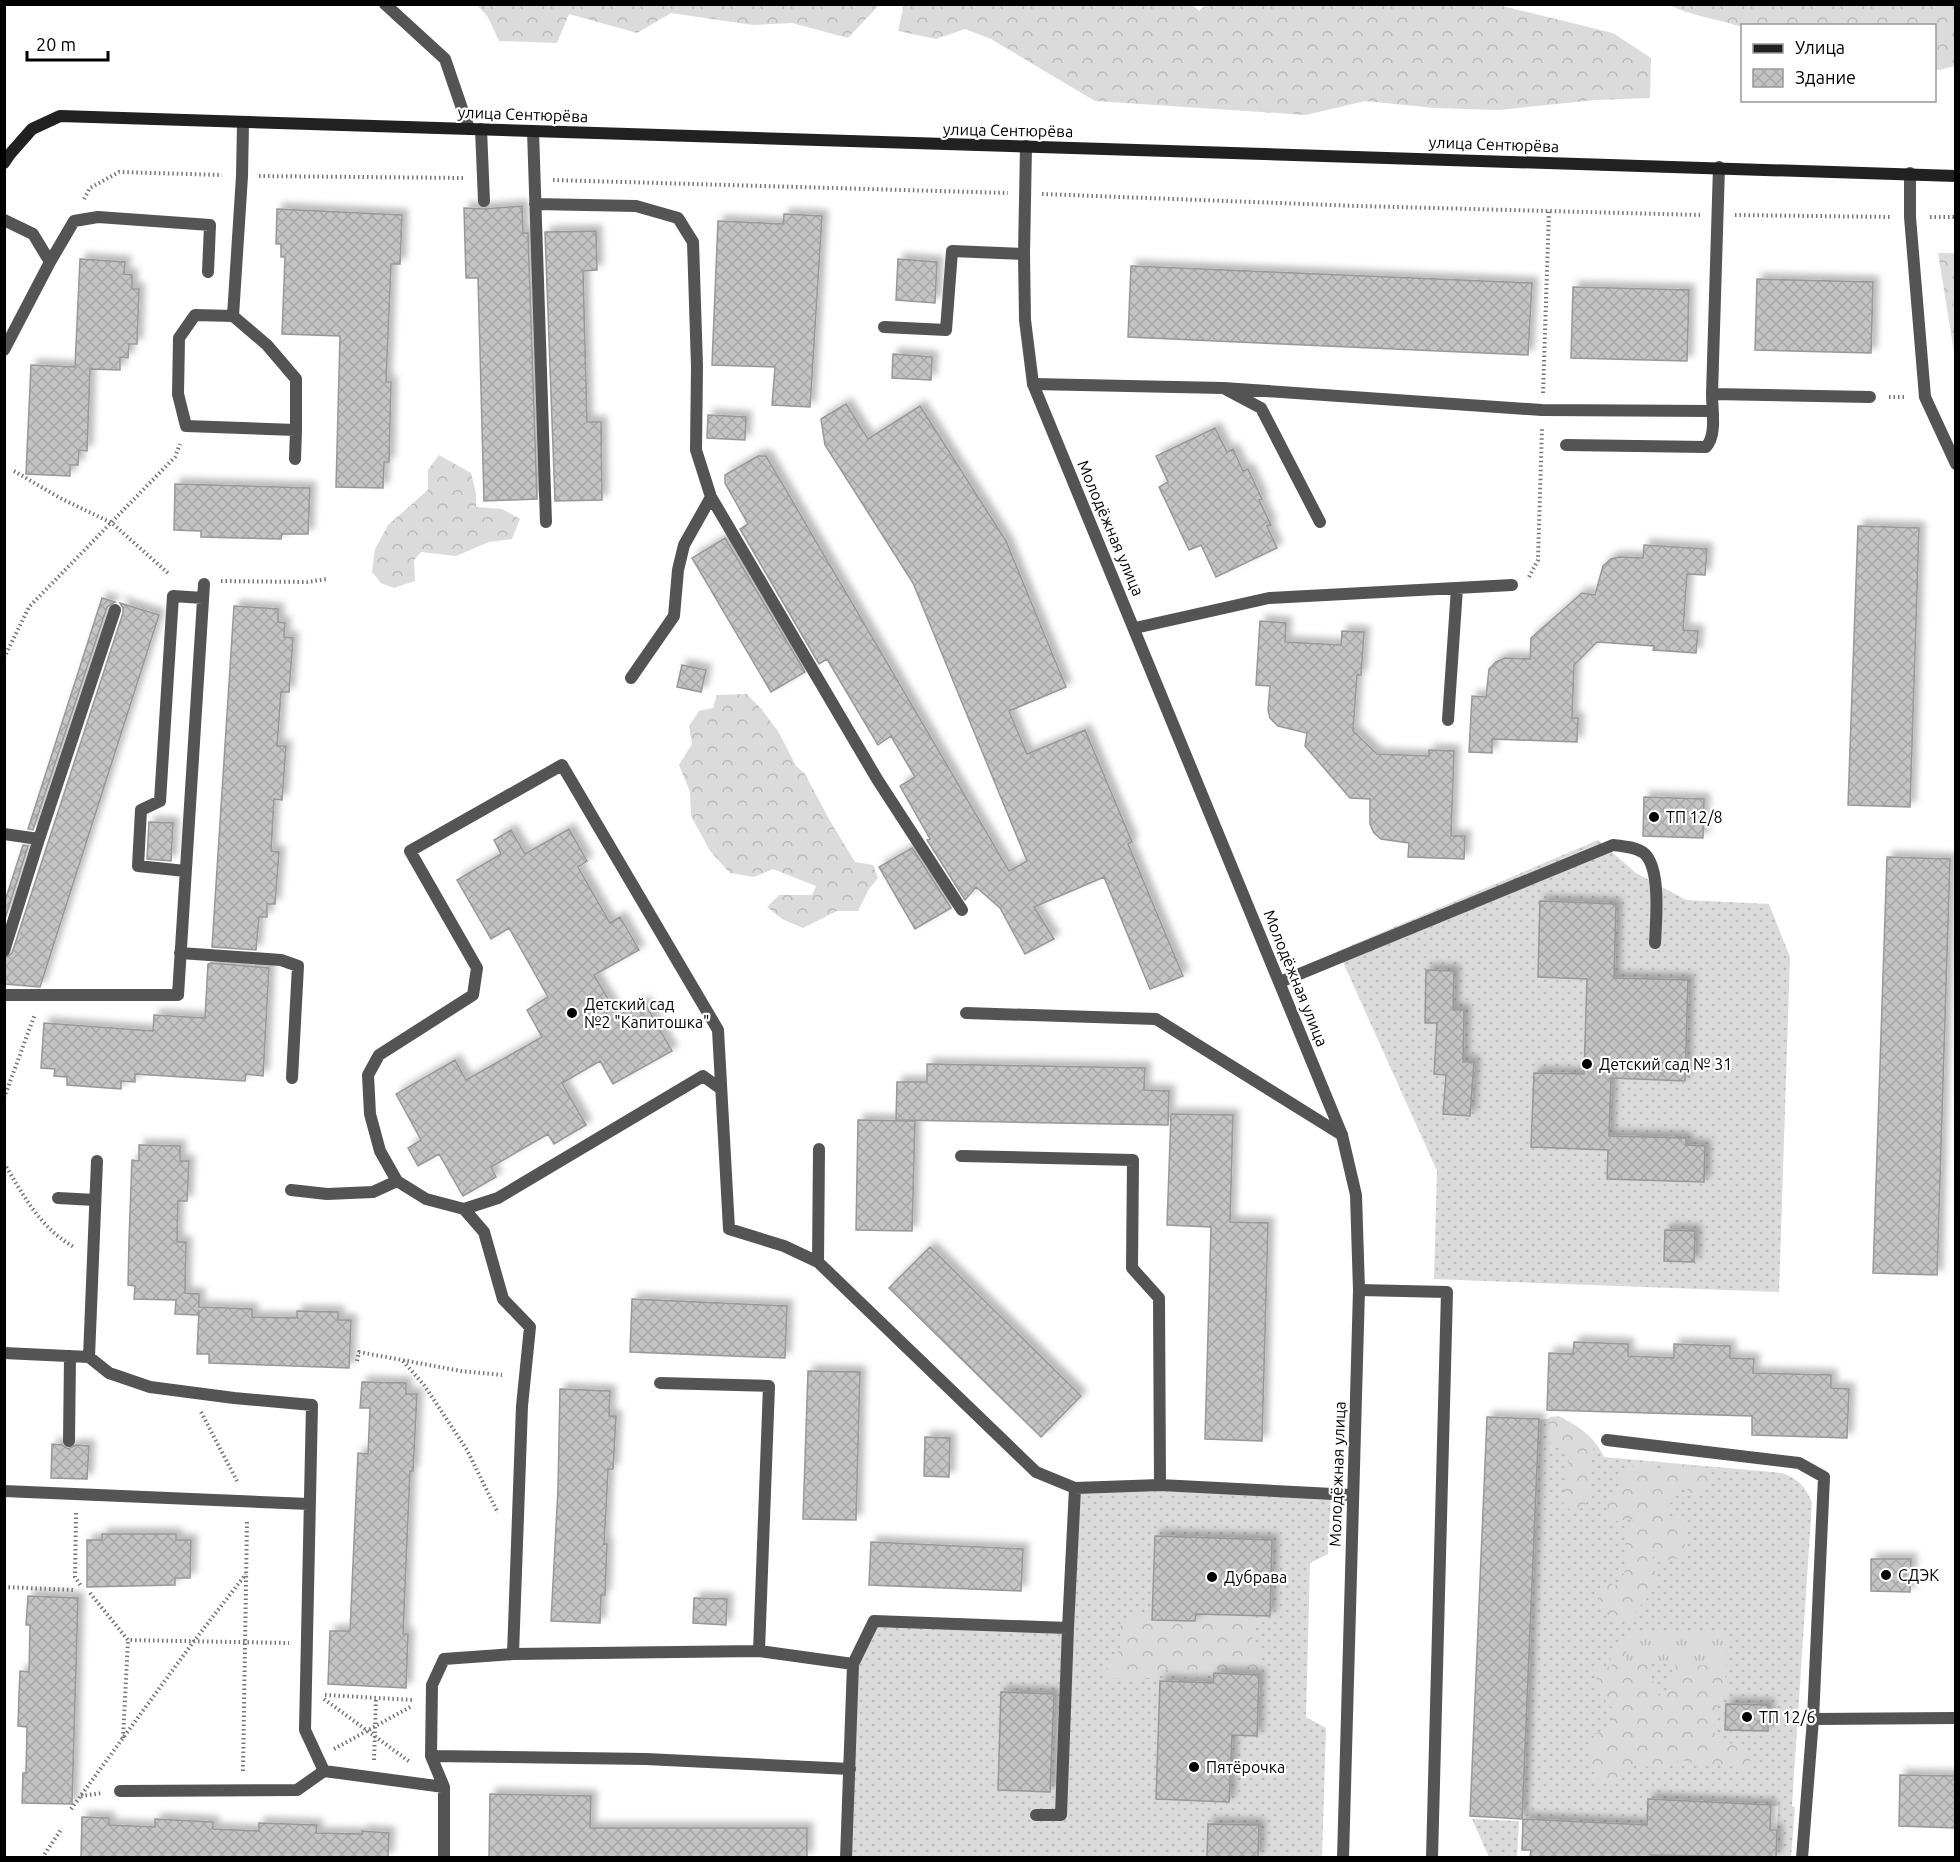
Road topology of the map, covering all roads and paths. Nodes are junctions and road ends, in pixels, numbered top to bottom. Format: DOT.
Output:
graph roads {
  1 [pos="385,4"];
  2 [pos="243,123"];
  3 [pos="475,129"];
  4 [pos="533,131"];
  5 [pos="1026,146"];
  6 [pos="4,164"];
  7 [pos="1719,167"];
  8 [pos="1910,173"];
  9 [pos="242,176"];
  10 [pos="1956,176"];
  11 [pos="482,178"];
  12 [pos="536,180"];
  13 [pos="1026,194"];
  14 [pos="484,201"];
  15 [pos="535,204"];
  16 [pos="1718,215"];
  17 [pos="1910,217"];
  18 [pos="1956,217"];
  19 [pos="4,220"];
  20 [pos="74,221"];
  21 [pos="1023,254"];
  22 [pos="50,261"];
  23 [pos="208,272"];
  24 [pos="233,316"];
  25 [pos="884,327"];
  26 [pos="4,350"];
  27 [pos="1033,384"];
  28 [pos="1223,388"];
  29 [pos="1712,394"];
  30 [pos="1870,397"];
  31 [pos="1925,397"];
  32 [pos="1712,411"];
  33 [pos="186,426"];
  34 [pos="296,430"];
  35 [pos="1566,445"];
  36 [pos="295,459"];
  37 [pos="1956,464"];
  38 [pos="14,471"];
  39 [pos="711,497"];
  40 [pos="546,522"];
  41 [pos="1320,522"];
  42 [pos="112,523"];
  43 [pos="328,579"];
  44 [pos="204,585"];
  45 [pos="1512,585"];
  46 [pos="1456,588"];
  47 [pos="203,598"];
  48 [pos="116,610"];
  49 [pos="1135,628"];
  50 [pos="4,658"];
  51 [pos="631,678"];
  52 [pos="1448,720"];
  53 [pos="4,834"];
  54 [pos="39,839"];
  55 [pos="185,872"];
  56 [pos="962,910"];
  57 [pos="1655,943"];
  58 [pos="4,951"];
  59 [pos="180,953"];
  60 [pos="1280,982"];
  61 [pos="4,995"];
  62 [pos="42,995"];
  63 [pos="966,1013"];
  64 [pos="292,1078"];
  65 [pos="721,1089"];
  66 [pos="4,1098"];
  67 [pos="1342,1136"];
  68 [pos="819,1149"];
  69 [pos="961,1156"];
  70 [pos="97,1161"];
  71 [pos="4,1163"];
  72 [pos="397,1180"];
  73 [pos="291,1190"];
  74 [pos="58,1198"];
  75 [pos="95,1200"];
  76 [pos="464,1209"];
  77 [pos="93,1256"];
  78 [pos="818,1262"];
  79 [pos="1359,1290"];
  80 [pos="4,1353"];
  81 [pos="70,1356"];
  82 [pos="89,1357"];
  83 [pos="357,1360"];
  84 [pos="404,1361"];
  85 [pos="502,1375"];
  86 [pos="660,1383"];
  87 [pos="191,1393"];
  88 [pos="1608,1440"];
  89 [pos="69,1441"];
  90 [pos="1160,1485"];
  91 [pos="1075,1488"];
  92 [pos="4,1491"];
  93 [pos="76,1494"];
  94 [pos="1352,1495"];
  95 [pos="247,1501"];
  96 [pos="309,1504"];
  97 [pos="516,1549"];
  98 [pos="246,1574"];
  99 [pos="81,1586"];
  100 [pos="4,1587"];
  101 [pos="73,1590"];
  102 [pos="90,1593"];
  103 [pos="1068,1628"];
  104 [pos="128,1640"];
  105 [pos="194,1641"];
  106 [pos="245,1642"];
  107 [pos="306,1643"];
  108 [pos="759,1651"];
  109 [pos="513,1654"];
  110 [pos="853,1664"];
  111 [pos="376,1698"];
  112 [pos="1956,1718"];
  113 [pos="1813,1719"];
  114 [pos="375,1726"];
  115 [pos="367,1731"];
  116 [pos="375,1735"];
  117 [pos="123,1738"];
  118 [pos="431,1756"];
  119 [pos="318,1758"];
  120 [pos="850,1769"];
  121 [pos="324,1771"];
  122 [pos="374,1778"];
  123 [pos="444,1787"];
  124 [pos="243,1790"];
  125 [pos="120,1791"];
  126 [pos="71,1809"];
  127 [pos="1036,1815"];
  128 [pos="62,1828"];
  129 [pos="42,1857"];
  130 [pos="444,1857"];
  131 [pos="846,1857"];
  132 [pos="1343,1857"];
  133 [pos="1432,1857"];
  134 [pos="1802,1857"];
  1 -- 3 [label="street"];
  2 -- 3 [label="main road, улица Сентюрёва"];
  2 -- 6 [label="main road, улица Сентюрёва"];
  2 -- 9 [label="street"];
  3 -- 4 [label="main road, улица Сентюрёва"];
  3 -- 11 [label="street"];
  4 -- 5 [label="main road, улица Сентюрёва"];
  4 -- 12 [label="street"];
  5 -- 7 [label="main road, улица Сентюрёва"];
  5 -- 13 [label="street, Молодёжная улица"];
  7 -- 8 [label="main road, улица Сентюрёва"];
  7 -- 16 [label="street"];
  8 -- 10 [label="main road, улица Сентюрёва"];
  8 -- 17 [label="street"];
  9 -- 11 [label="path"];
  9 -- 20 [label="path"];
  9 -- 24 [label="street"];
  11 -- 14 [label="street"];
  12 -- 13 [label="path"];
  12 -- 15 [label="street"];
  13 -- 16 [label="path"];
  13 -- 21 [label="street, Молодёжная улица"];
  15 -- 39 [label="street"];
  15 -- 40 [label="street"];
  16 -- 17 [label="path"];
  16 -- 29 [label="street"];
  17 -- 18 [label="path"];
  17 -- 31 [label="street"];
  19 -- 22 [label="street"];
  20 -- 22 [label="street"];
  20 -- 23 [label="street"];
  21 -- 25 [label="street"];
  21 -- 27 [label="street, Молодёжная улица"];
  22 -- 26 [label="street"];
  24 -- 33 [label="street"];
  24 -- 34 [label="street"];
  27 -- 28 [label="street"];
  27 -- 49 [label="street, Молодёжная улица"];
  28 -- 32 [label="street"];
  28 -- 41 [label="street"];
  29 -- 30 [label="street"];
  29 -- 32 [label="street"];
  30 -- 31 [label="path"];
  31 -- 37 [label="street"];
  32 -- 35 [label="street"];
  33 -- 34 [label="street"];
  33 -- 42 [label="path"];
  34 -- 36 [label="street"];
  38 -- 42 [label="path"];
  39 -- 51 [label="street"];
  39 -- 56 [label="street"];
  42 -- 44 [label="path"];
  42 -- 50 [label="path"];
  43 -- 44 [label="path"];
  44 -- 47 [label="street"];
  45 -- 46 [label="street"];
  46 -- 49 [label="street"];
  46 -- 52 [label="street"];
  47 -- 55 [label="street"];
  47 -- 55 [label="street"];
  48 -- 54 [label="street"];
  49 -- 60 [label="street, Молодёжная улица"];
  53 -- 54 [label="street"];
  54 -- 58 [label="street"];
  55 -- 59 [label="street"];
  57 -- 60 [label="street"];
  59 -- 62 [label="street"];
  59 -- 64 [label="street"];
  60 -- 67 [label="street, Молодёжная улица"];
  61 -- 62 [label="street"];
  62 -- 66 [label="path"];
  63 -- 67 [label="street"];
  65 -- 72 [label="street"];
  65 -- 76 [label="street"];
  65 -- 78 [label="street"];
  67 -- 79 [label="street, Молодёжная улица"];
  68 -- 78 [label="street"];
  69 -- 90 [label="street"];
  70 -- 75 [label="street"];
  71 -- 77 [label="path"];
  72 -- 73 [label="street"];
  72 -- 76 [label="street"];
  74 -- 75 [label="street"];
  75 -- 77 [label="street"];
  76 -- 97 [label="street"];
  77 -- 82 [label="street"];
  78 -- 91 [label="street"];
  79 -- 94 [label="street, Молодёжная улица"];
  79 -- 133 [label="street"];
  80 -- 81 [label="street"];
  81 -- 82 [label="street"];
  81 -- 89 [label="street"];
  82 -- 87 [label="street"];
  83 -- 84 [label="path"];
  84 -- 85 [label="path"];
  84 -- 97 [label="path"];
  86 -- 108 [label="street"];
  87 -- 95 [label="path"];
  87 -- 96 [label="street"];
  88 -- 113 [label="street"];
  90 -- 91 [label="street"];
  90 -- 94 [label="street"];
  91 -- 103 [label="street"];
  92 -- 93 [label="street"];
  93 -- 95 [label="street"];
  93 -- 99 [label="path"];
  94 -- 132 [label="street, Молодёжная улица"];
  95 -- 96 [label="street"];
  95 -- 98 [label="path"];
  96 -- 107 [label="street"];
  97 -- 109 [label="street"];
  98 -- 105 [label="path"];
  98 -- 106 [label="path"];
  100 -- 101 [label="path"];
  102 -- 104 [label="path"];
  103 -- 110 [label="street"];
  103 -- 127 [label="street"];
  104 -- 105 [label="path"];
  104 -- 117 [label="path"];
  105 -- 106 [label="path"];
  105 -- 117 [label="path"];
  106 -- 107 [label="path"];
  106 -- 124 [label="path"];
  107 -- 119 [label="street"];
  108 -- 109 [label="street"];
  108 -- 110 [label="street"];
  109 -- 118 [label="street"];
  110 -- 120 [label="street"];
  111 -- 114 [label="path"];
  111 -- 114 [label="path"];
  111 -- 115 [label="path"];
  112 -- 113 [label="street"];
  113 -- 134 [label="street"];
  114 -- 115 [label="path"];
  114 -- 116 [label="path"];
  115 -- 116 [label="path"];
  115 -- 119 [label="path"];
  116 -- 122 [label="path"];
  116 -- 123 [label="path"];
  117 -- 126 [label="path"];
  118 -- 120 [label="street"];
  118 -- 123 [label="street"];
  119 -- 121 [label="street"];
  120 -- 131 [label="street"];
  121 -- 122 [label="street"];
  121 -- 124 [label="street"];
  122 -- 123 [label="street"];
  123 -- 130 [label="street"];
  124 -- 125 [label="street"];
  128 -- 129 [label="path"];
}
